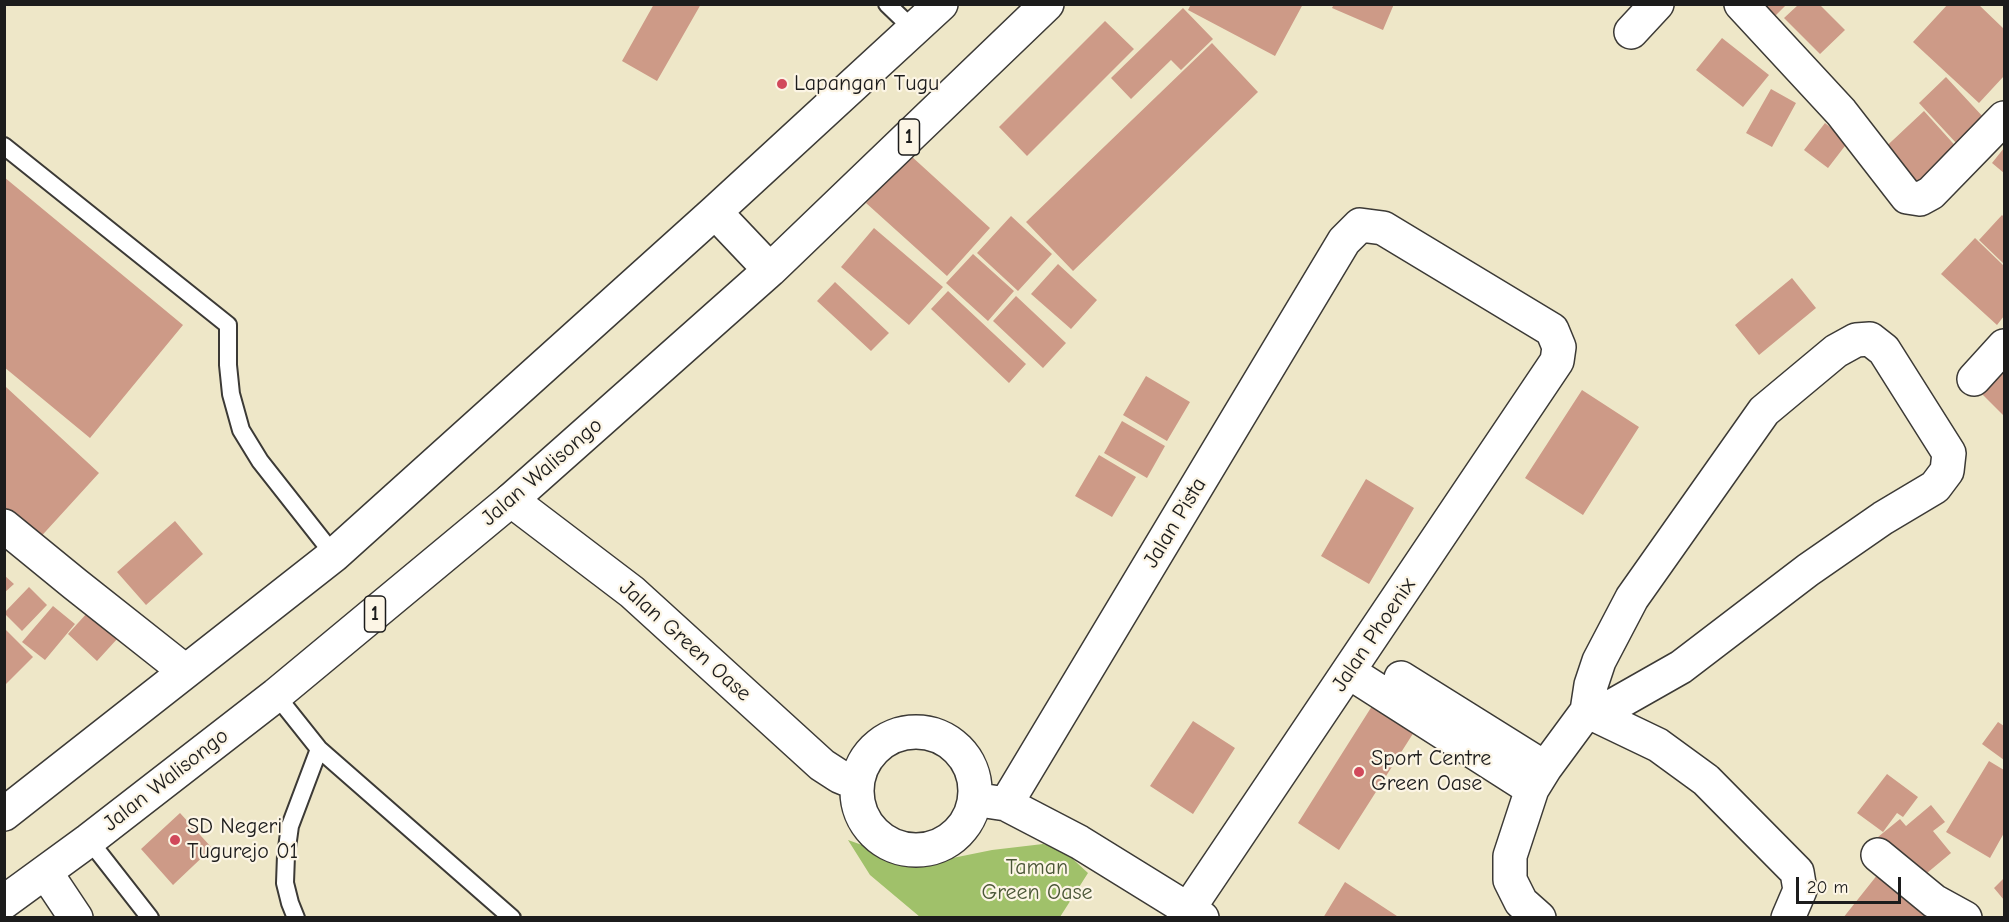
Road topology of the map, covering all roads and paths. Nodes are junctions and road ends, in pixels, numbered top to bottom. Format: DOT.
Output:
graph roads {
  1 [pos="887,4"];
  2 [pos="941,4"];
  3 [pos="1047,4"];
  4 [pos="1657,4"];
  5 [pos="1741,4"];
  6 [pos="914,30"];
  7 [pos="1631,32"];
  8 [pos="2004,118"];
  9 [pos="4,146"];
  10 [pos="715,212"];
  11 [pos="1344,241"];
  12 [pos="770,270"];
  13 [pos="2004,346"];
  14 [pos="1974,379"];
  15 [pos="512,500"];
  16 [pos="4,525"];
  17 [pos="334,555"];
  18 [pos="1355,662"];
  19 [pos="184,671"];
  20 [pos="276,695"];
  21 [pos="1587,711"];
  22 [pos="319,749"];
  23 [pos="1538,778"];
  24 [pos="856,783"];
  25 [pos="990,802"];
  26 [pos="4,814"];
  27 [pos="89,840"];
  28 [pos="1878,855"];
  29 [pos="46,873"];
  30 [pos="4,902"];
  31 [pos="1195,913"];
  32 [pos="1960,915"];
  33 [pos="76,918"];
  34 [pos="150,918"];
  35 [pos="296,918"];
  36 [pos="512,918"];
  37 [pos="1539,918"];
  38 [pos="1788,918"];
  1 -- 6 [label="lane"];
  2 -- 6 [label="main road"];
  3 -- 12 [label="main road, Jalan Walisongo / 1"];
  4 -- 7 [label="main road"];
  5 -- 8 [label="main road"];
  6 -- 10 [label="main road"];
  9 -- 17 [label="lane"];
  10 -- 12 [label="main road"];
  10 -- 17 [label="main road"];
  11 -- 18 [label="main road, Jalan Phoenix"];
  11 -- 25 [label="main road, Jalan Pista"];
  12 -- 15 [label="main road, Jalan Walisongo / 1"];
  13 -- 14 [label="main road"];
  15 -- 20 [label="main road, Jalan Walisongo / 1"];
  15 -- 24 [label="main road, Jalan Green Oase"];
  16 -- 19 [label="main road"];
  17 -- 19 [label="main road"];
  18 -- 23 [label="main road"];
  18 -- 31 [label="main road, Jalan Phoenix"];
  19 -- 26 [label="main road"];
  20 -- 22 [label="lane"];
  20 -- 27 [label="main road, Jalan Walisongo / 1"];
  21 -- 21 [label="main road"];
  21 -- 23 [label="main road"];
  21 -- 38 [label="main road"];
  22 -- 35 [label="lane"];
  22 -- 36 [label="lane"];
  23 -- 37 [label="main road"];
  24 -- 25 [label="main road"];
  24 -- 25 [label="main road"];
  25 -- 31 [label="main road"];
  27 -- 29 [label="main road, Jalan Walisongo / 1"];
  27 -- 34 [label="lane"];
  28 -- 32 [label="main road"];
  29 -- 30 [label="main road, Jalan Walisongo / 1"];
  29 -- 33 [label="main road"];
}
